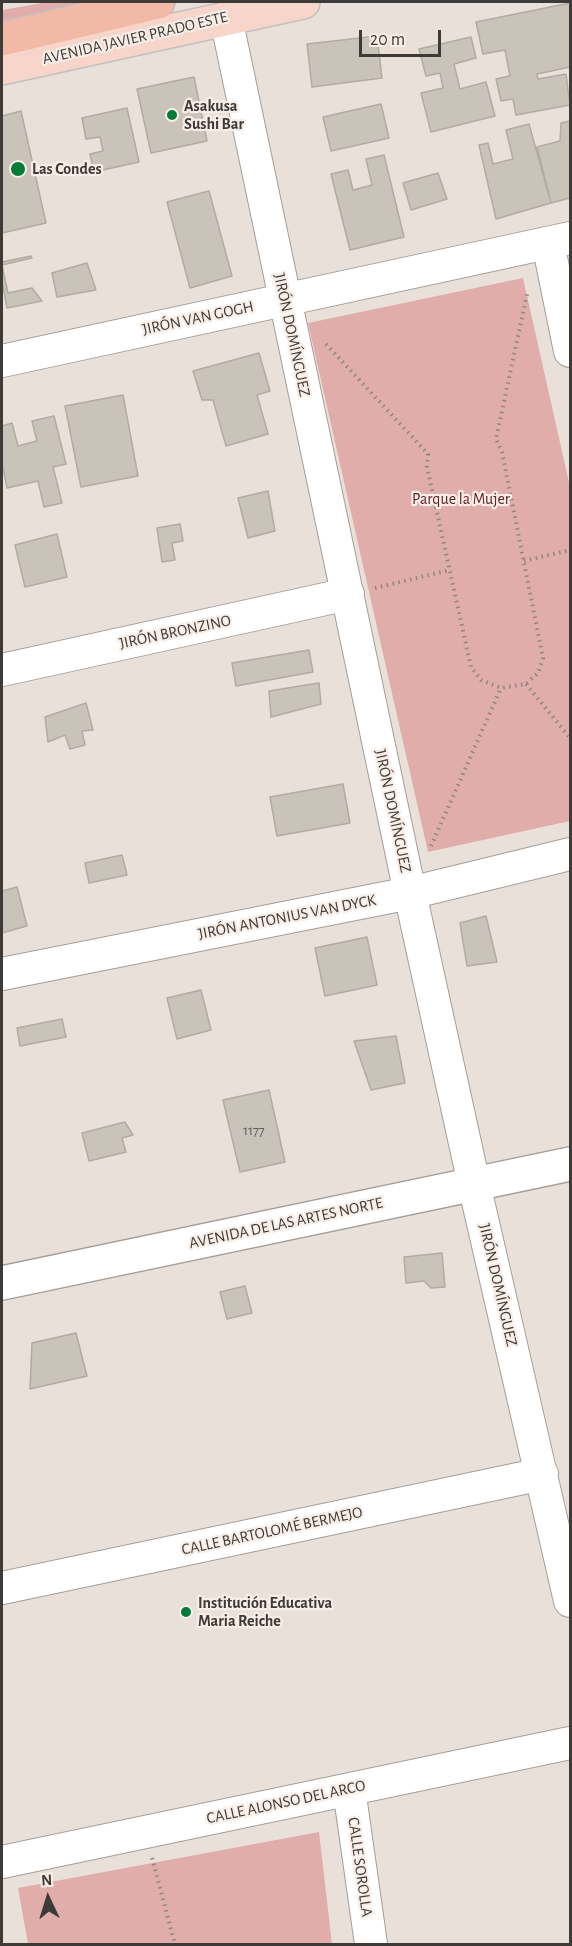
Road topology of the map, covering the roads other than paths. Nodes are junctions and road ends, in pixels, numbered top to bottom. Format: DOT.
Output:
graph roads {
  1 [pos="158,2"];
  2 [pos="303,2"];
  3 [pos="226,18"];
  4 [pos="2,39"];
  5 [pos="2,68"];
  6 [pos="559,240"];
  7 [pos="284,299"];
  8 [pos="570,351"];
  9 [pos="2,361"];
  10 [pos="348,594"];
  11 [pos="2,670"];
  12 [pos="570,854"];
  13 [pos="410,893"];
  14 [pos="2,974"];
  15 [pos="570,1164"];
  16 [pos="474,1184"];
  17 [pos="2,1284"];
  18 [pos="542,1473"];
  19 [pos="2,1588"];
  20 [pos="570,1601"];
  21 [pos="570,1743"];
  22 [pos="349,1789"];
  23 [pos="2,1862"];
  24 [pos="371,1944"];
  1 -- 4 [label="highway"];
  2 -- 3 [label="main road, AVENIDA JAVIER PRADO ESTE"];
  3 -- 5 [label="main road, AVENIDA JAVIER PRADO ESTE"];
  3 -- 7 [label="street, JIRÓN DOMÍNGUEZ"];
  6 -- 7 [label="street, JIRÓN VAN GOGH"];
  6 -- 8 [label="street"];
  7 -- 9 [label="street, JIRÓN VAN GOGH"];
  7 -- 10 [label="street, JIRÓN DOMÍNGUEZ"];
  10 -- 11 [label="street, JIRÓN BRONZINO"];
  10 -- 13 [label="street, JIRÓN DOMÍNGUEZ"];
  12 -- 13 [label="street, JIRÓN ANTONIUS VAN DYCK"];
  13 -- 14 [label="street, JIRÓN ANTONIUS VAN DYCK"];
  13 -- 16 [label="street, JIRÓN DOMÍNGUEZ"];
  15 -- 16 [label="street, AVENIDA DE LAS ARTES NORTE"];
  16 -- 17 [label="street, AVENIDA DE LAS ARTES NORTE"];
  16 -- 18 [label="street, JIRÓN DOMÍNGUEZ"];
  18 -- 19 [label="street, CALLE BARTOLOMÉ BERMEJO"];
  18 -- 20 [label="street, JIRÓN DOMÍNGUEZ"];
  21 -- 22 [label="street, CALLE ALONSO DEL ARCO"];
  22 -- 23 [label="street, CALLE ALONSO DEL ARCO"];
  22 -- 24 [label="street, CALLE SOROLLA"];
}
